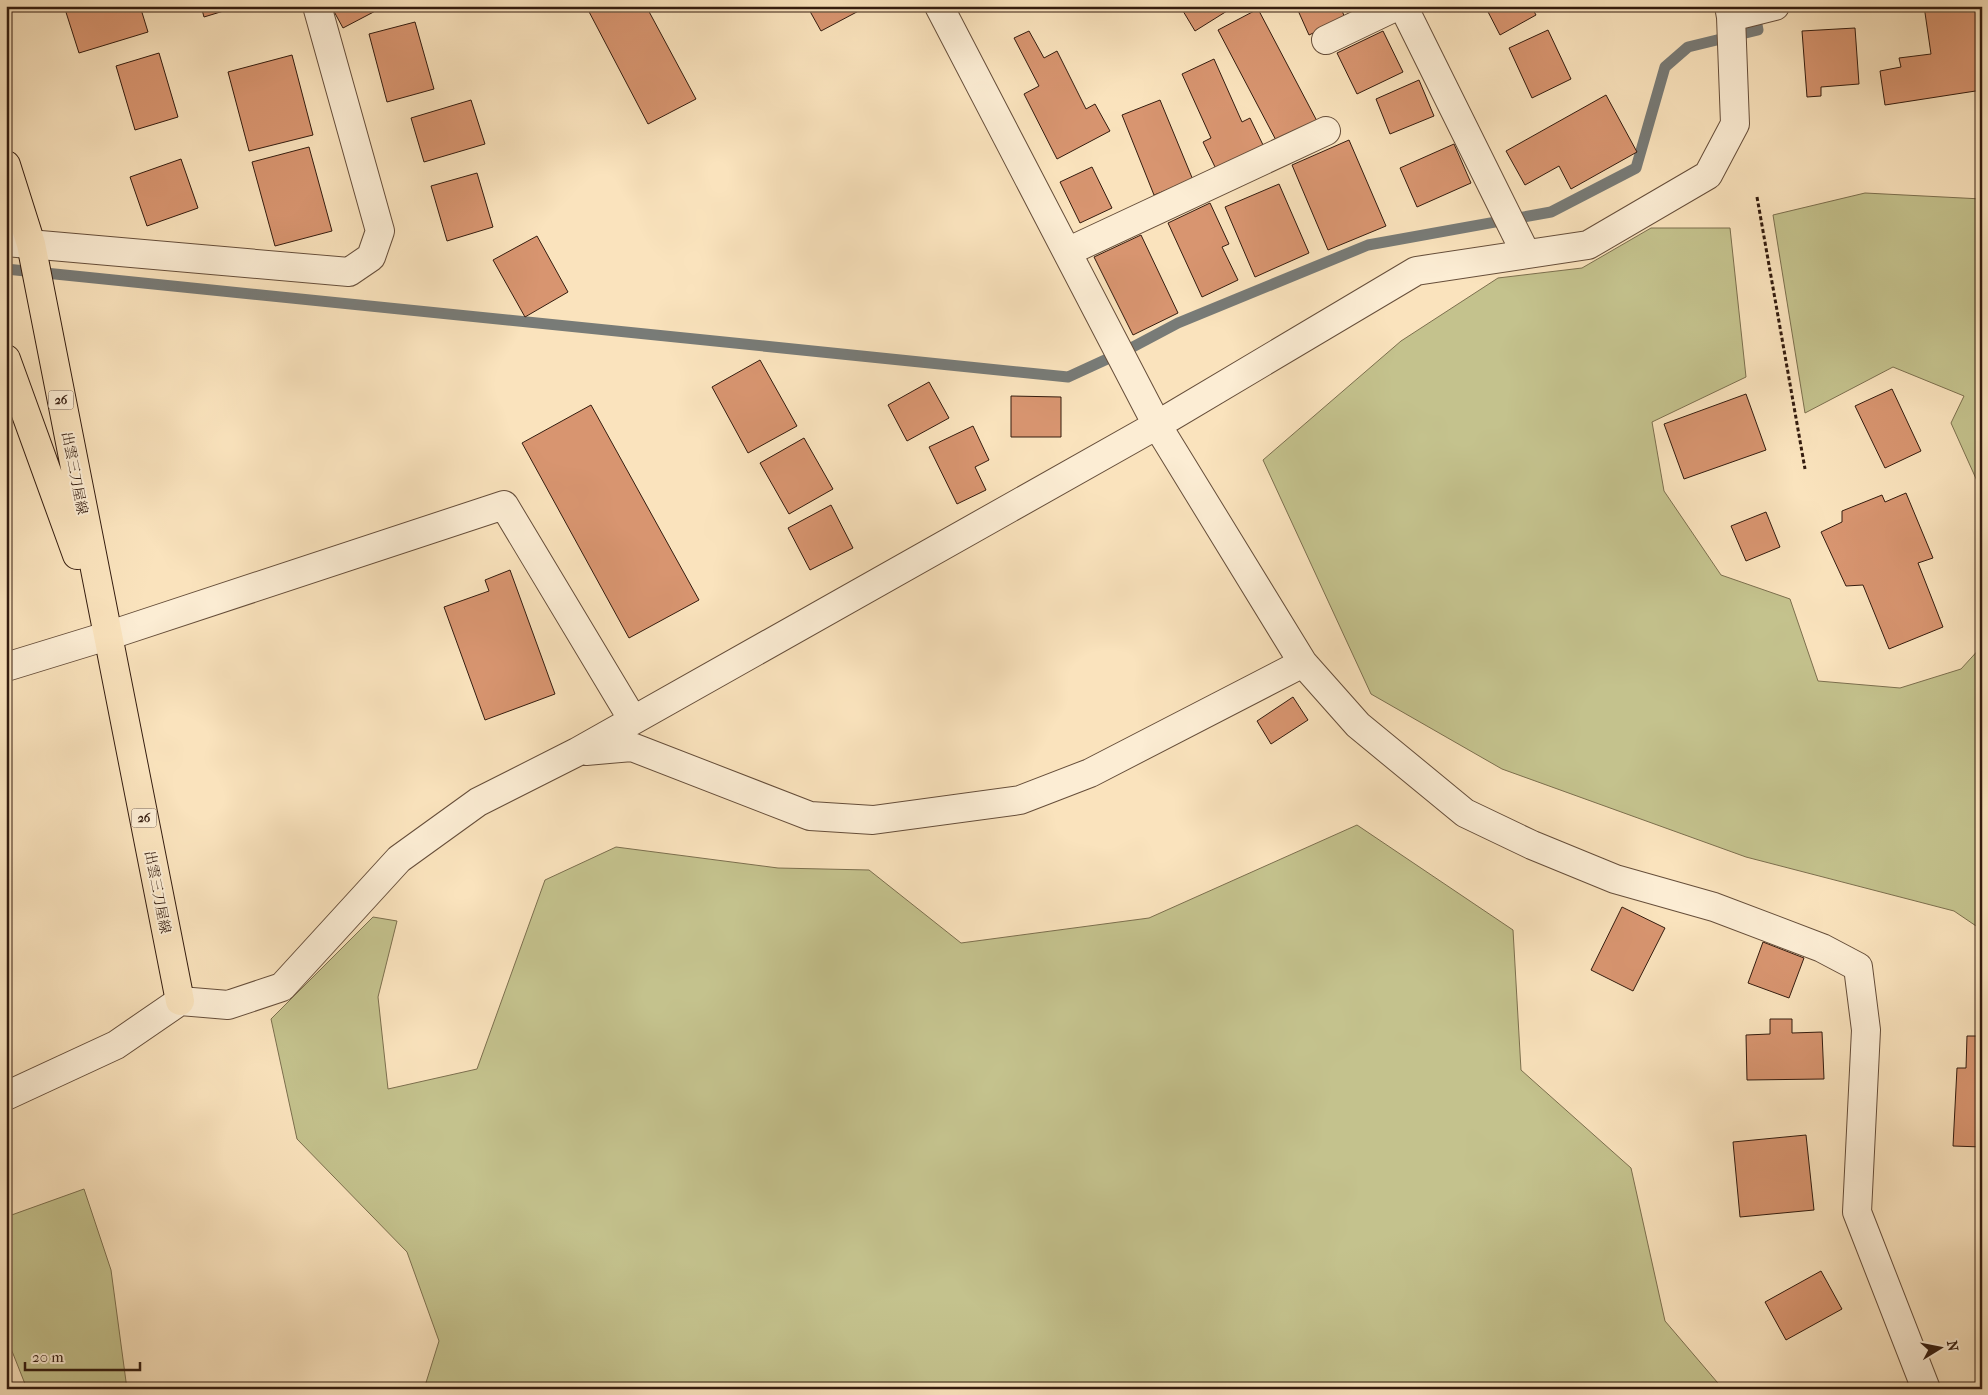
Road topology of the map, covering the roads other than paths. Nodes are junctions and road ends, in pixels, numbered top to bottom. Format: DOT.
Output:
graph roads {
  1 [pos="317,6"];
  2 [pos="939,6"];
  3 [pos="1397,6"];
  4 [pos="1403,6"];
  5 [pos="1775,6"];
  6 [pos="1730,12"];
  7 [pos="1326,40"];
  8 [pos="1326,131"];
  9 [pos="6,165"];
  10 [pos="18,243"];
  11 [pos="1067,252"];
  12 [pos="1526,254"];
  13 [pos="6,359"];
  14 [pos="1157,425"];
  15 [pos="107,636"];
  16 [pos="1303,663"];
  17 [pos="6,667"];
  18 [pos="633,720"];
  19 [pos="577,752"];
  20 [pos="180,1000"];
  21 [pos="6,1096"];
  22 [pos="1926,1389"];
  1 -- 10 [label="street"];
  2 -- 11 [label="street"];
  3 -- 7 [label="street"];
  4 -- 12 [label="street"];
  5 -- 6 [label="street"];
  6 -- 12 [label="street"];
  8 -- 11 [label="street"];
  9 -- 10 [label="main road, 出雲三刀屋線 / 26"];
  10 -- 15 [label="main road, 出雲三刀屋線 / 26"];
  11 -- 14 [label="street"];
  12 -- 14 [label="street"];
  13 -- 15 [label="main road, 出雲三刀屋線 / 26"];
  14 -- 16 [label="street"];
  14 -- 18 [label="street"];
  15 -- 17 [label="street"];
  15 -- 18 [label="street"];
  15 -- 20 [label="main road, 出雲三刀屋線 / 26"];
  16 -- 19 [label="street"];
  16 -- 22 [label="street"];
  18 -- 19 [label="street"];
  19 -- 20 [label="street"];
  20 -- 21 [label="street"];
}
